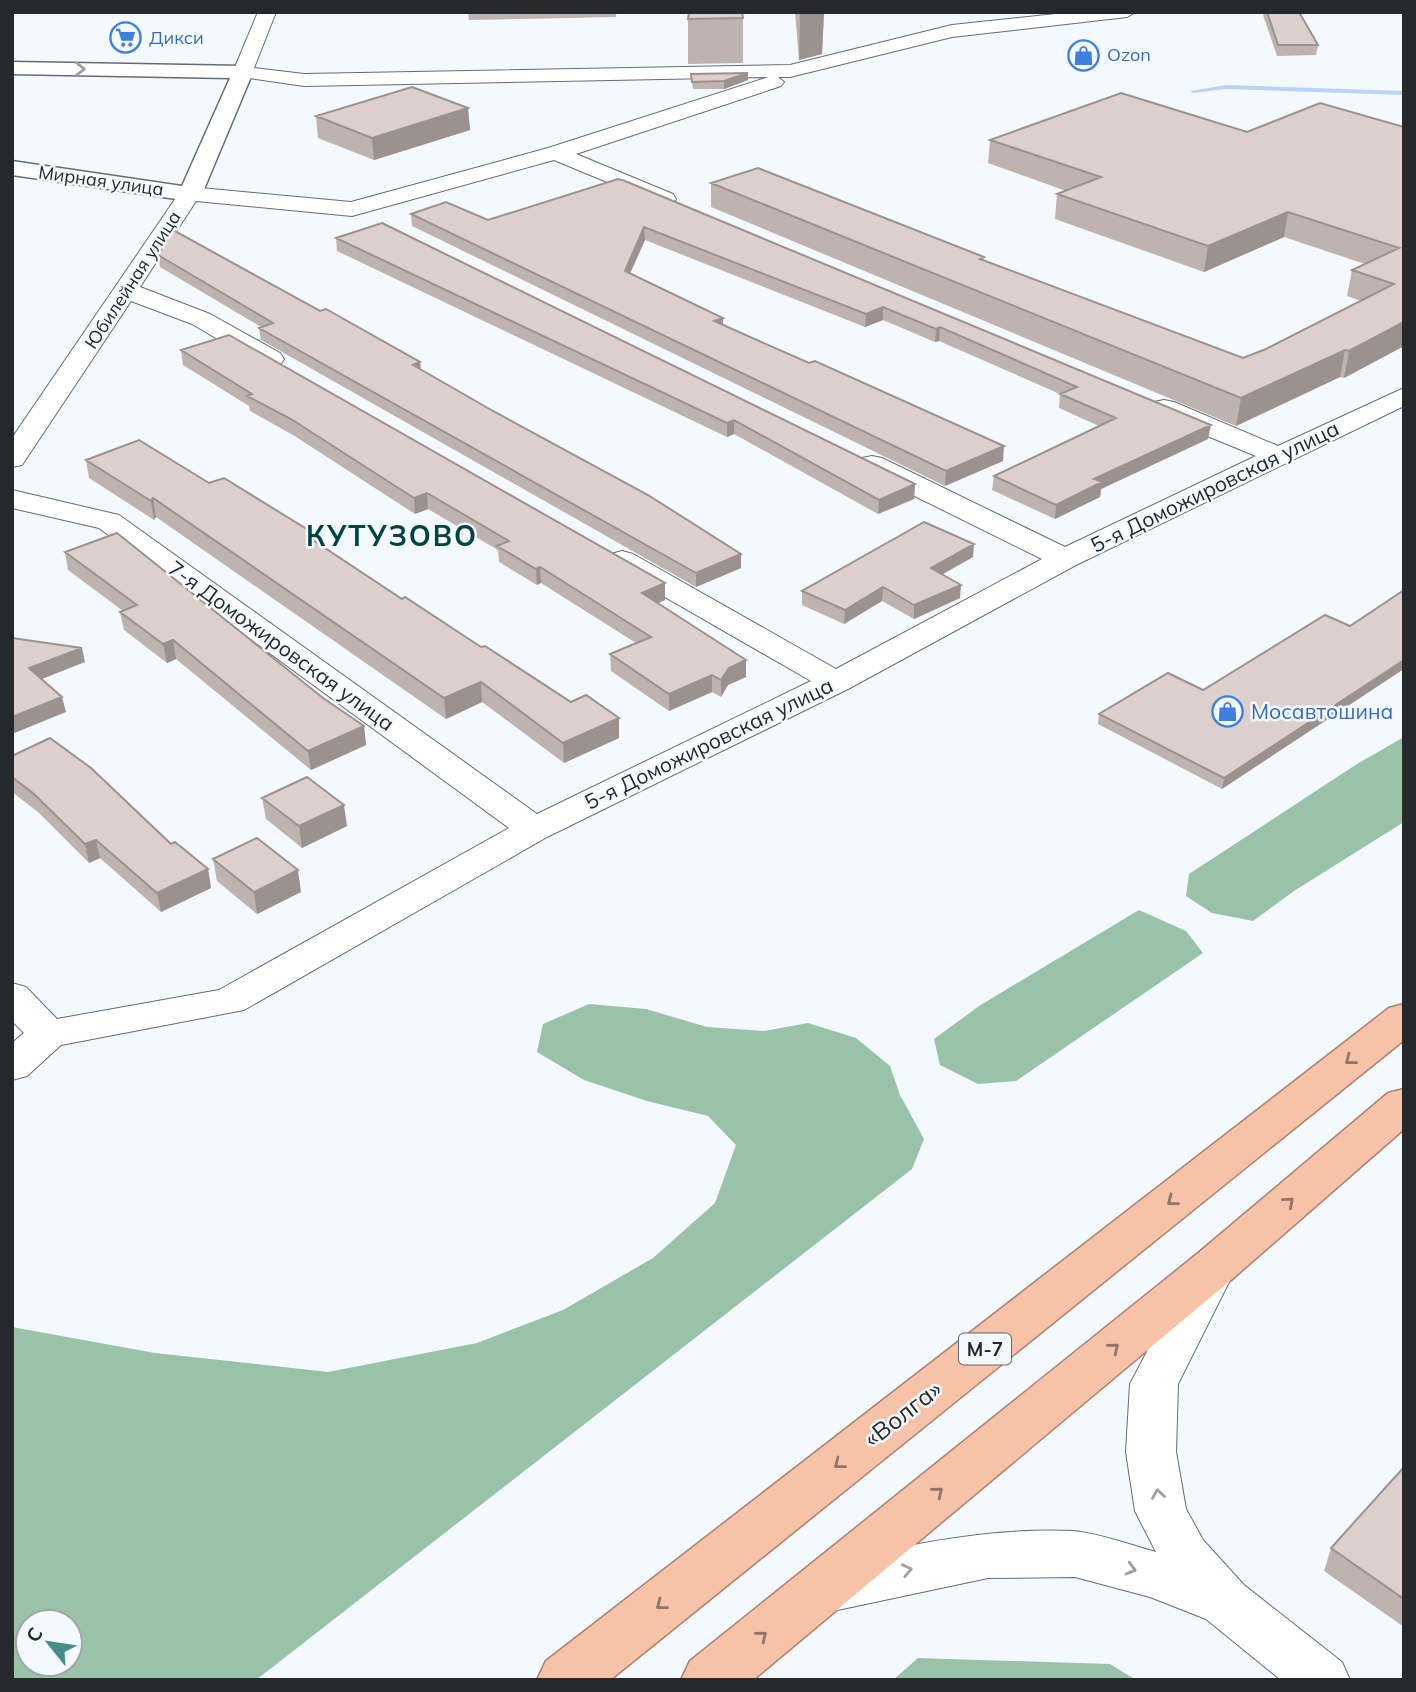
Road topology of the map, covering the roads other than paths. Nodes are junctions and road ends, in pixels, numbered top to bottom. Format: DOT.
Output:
graph roads {
  1 [pos="267,12"];
  2 [pos="1127,12"];
  3 [pos="12,68"];
  4 [pos="790,71"];
  5 [pos="243,72"];
  6 [pos="556,153"];
  7 [pos="12,168"];
  8 [pos="190,194"];
  9 [pos="683,207"];
  10 [pos="352,209"];
  11 [pos="390,228"];
  12 [pos="127,291"];
  13 [pos="297,374"];
  14 [pos="1404,396"];
  15 [pos="1141,398"];
  16 [pos="852,454"];
  17 [pos="1281,457"];
  18 [pos="12,459"];
  19 [pos="12,499"];
  20 [pos="597,545"];
  21 [pos="1065,559"];
  22 [pos="836,682"];
  23 [pos="534,829"];
  24 [pos="12,996"];
  25 [pos="1404,1018"];
  26 [pos="48,1034"];
  27 [pos="12,1066"];
  28 [pos="1404,1104"];
  29 [pos="1214,1267"];
  30 [pos="817,1591"];
  31 [pos="1224,1602"];
  32 [pos="566,1680"];
  33 [pos="709,1680"];
  34 [pos="1322,1680"];
  1 -- 5 [label="street, Юбилейная улица"];
  2 -- 4 [label="street"];
  3 -- 5 [label="street, one-way"];
  4 -- 5 [label="street"];
  4 -- 6 [label="street"];
  5 -- 8 [label="street, Юбилейная улица"];
  6 -- 9 [label="street"];
  6 -- 10 [label="street"];
  7 -- 8 [label="street, Мирная улица"];
  8 -- 10 [label="street"];
  8 -- 12 [label="street, Юбилейная улица"];
  10 -- 11 [label="street"];
  12 -- 13 [label="street"];
  12 -- 18 [label="street, Юбилейная улица"];
  14 -- 17 [label="street, 5-я Доможировская улица"];
  15 -- 17 [label="street"];
  16 -- 21 [label="street"];
  17 -- 21 [label="street, 5-я Доможировская улица"];
  19 -- 23 [label="street, 7-я Доможировская улица"];
  20 -- 22 [label="street"];
  21 -- 22 [label="street, 5-я Доможировская улица"];
  22 -- 23 [label="street, 5-я Доможировская улица"];
  23 -- 26 [label="street, 5-я Доможировская улица"];
  24 -- 26 [label="street"];
  25 -- 32 [label="highway, «Волга» / М-7, one-way"];
  26 -- 27 [label="street"];
  29 -- 28 [label="highway, one-way"];
  30 -- 29 [label="highway, one-way"];
  31 -- 29 [label="street, one-way"];
  30 -- 31 [label="street, one-way"];
  33 -- 30 [label="highway, one-way"];
  31 -- 34 [label="street"];
}
